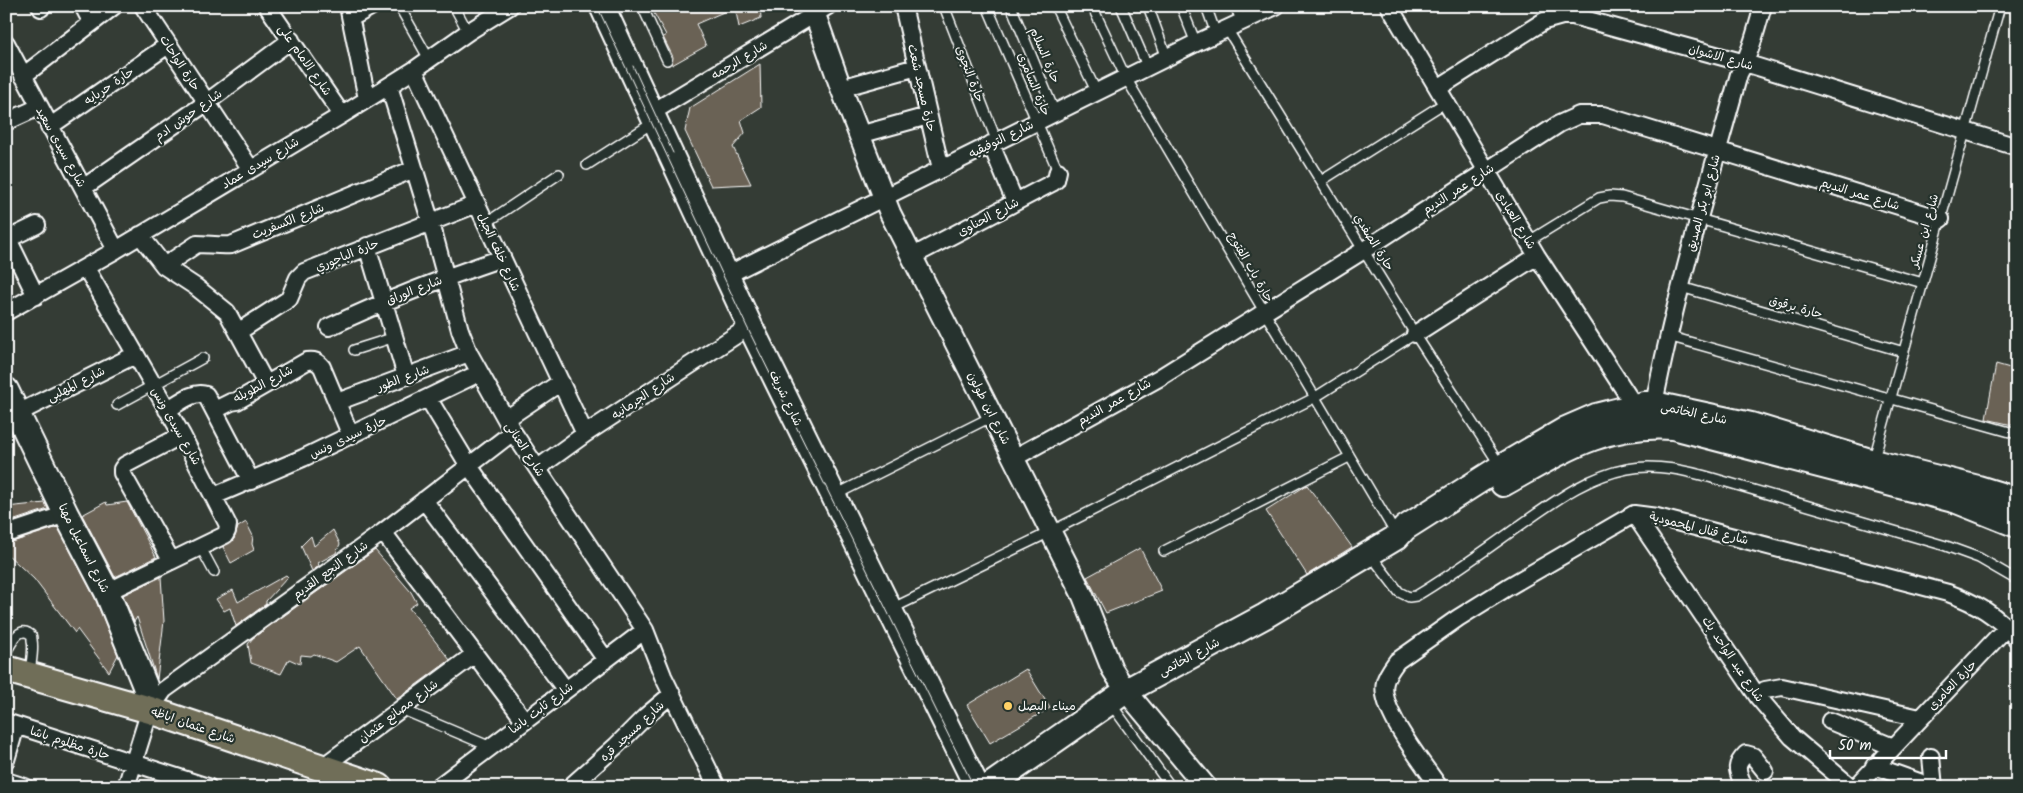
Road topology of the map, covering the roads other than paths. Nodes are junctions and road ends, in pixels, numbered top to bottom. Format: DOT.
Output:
graph roads {
  1 [pos="83,6"];
  2 [pos="114,6"];
  3 [pos="143,6"];
  4 [pos="267,6"];
  5 [pos="372,6"];
  6 [pos="399,6"];
  7 [pos="454,6"];
  8 [pos="510,6"];
  9 [pos="602,6"];
  10 [pos="642,6"];
  11 [pos="903,6"];
  12 [pos="944,6"];
  13 [pos="987,6"];
  14 [pos="1011,6"];
  15 [pos="1055,6"];
  16 [pos="1092,6"];
  17 [pos="1121,6"];
  18 [pos="1148,6"];
  19 [pos="1181,6"];
  20 [pos="1206,6"];
  21 [pos="1236,6"];
  22 [pos="1389,6"];
  23 [pos="1763,6"];
  24 [pos="2000,6"];
  25 [pos="818,9"];
  26 [pos="1266,9"];
  27 [pos="349,12"];
  28 [pos="92,23"];
  29 [pos="1228,28"];
  30 [pos="468,32"];
  31 [pos="291,40"];
  32 [pos="6,43"];
  33 [pos="1196,43"];
  34 [pos="168,46"];
  35 [pos="1167,58"];
  36 [pos="429,59"];
  37 [pos="667,60"];
  38 [pos="1745,63"];
  39 [pos="916,67"];
  40 [pos="1148,68"];
  41 [pos="414,70"];
  42 [pos="23,76"];
  43 [pos="1126,78"];
  44 [pos="389,86"];
  45 [pos="840,88"];
  46 [pos="1097,93"];
  47 [pos="1442,95"];
  48 [pos="368,99"];
  49 [pos="206,103"];
  50 [pos="39,107"];
  51 [pos="1055,113"];
  52 [pos="342,115"];
  53 [pos="928,116"];
  54 [pos="652,117"];
  55 [pos="6,122"];
  56 [pos="1037,122"];
  57 [pos="49,127"];
  58 [pos="1965,132"];
  59 [pos="859,136"];
  60 [pos="994,143"];
  61 [pos="2017,147"];
  62 [pos="1718,150"];
  63 [pos="587,165"];
  64 [pos="250,168"];
  65 [pos="414,169"];
  66 [pos="940,169"];
  67 [pos="1487,170"];
  68 [pos="1058,171"];
  69 [pos="559,174"];
  70 [pos="1321,181"];
  71 [pos="83,188"];
  72 [pos="883,197"];
  73 [pos="1015,202"];
  74 [pos="477,204"];
  75 [pos="1699,219"];
  76 [pos="1941,219"];
  77 [pos="431,223"];
  78 [pos="486,223"];
  79 [pos="36,225"];
  80 [pos="140,235"];
  81 [pos="7,237"];
  82 [pos="1529,241"];
  83 [pos="367,246"];
  84 [pos="116,250"];
  85 [pos="1364,250"];
  86 [pos="1537,256"];
  87 [pos="911,257"];
  88 [pos="502,258"];
  89 [pos="164,266"];
  90 [pos="86,268"];
  91 [pos="727,275"];
  92 [pos="446,277"];
  93 [pos="1923,283"];
  94 [pos="1681,287"];
  95 [pos="36,296"];
  96 [pos="384,301"];
  97 [pos="6,312"];
  98 [pos="1264,312"];
  99 [pos="750,326"];
  100 [pos="329,328"];
  101 [pos="238,332"];
  102 [pos="1415,334"];
  103 [pos="1668,336"];
  104 [pos="395,337"];
  105 [pos="354,350"];
  106 [pos="1904,352"];
  107 [pos="469,353"];
  108 [pos="135,355"];
  109 [pos="204,358"];
  110 [pos="479,373"];
  111 [pos="406,376"];
  112 [pos="561,382"];
  113 [pos="266,384"];
  114 [pos="153,385"];
  115 [pos="6,390"];
  116 [pos="428,398"];
  117 [pos="1314,398"];
  118 [pos="1891,399"];
  119 [pos="337,402"];
  120 [pos="117,405"];
  121 [pos="1644,405"];
  122 [pos="167,410"];
  123 [pos="215,410"];
  124 [pos="18,413"];
  125 [pos="993,416"];
  126 [pos="510,425"];
  127 [pos="585,434"];
  128 [pos="2017,434"];
  129 [pos="182,436"];
  130 [pos="351,436"];
  131 [pos="1349,457"];
  132 [pos="1014,458"];
  133 [pos="1873,462"];
  134 [pos="469,466"];
  135 [pos="538,468"];
  136 [pos="1501,468"];
  137 [pos="251,481"];
  138 [pos="834,495"];
  139 [pos="214,496"];
  140 [pos="424,500"];
  141 [pos="2017,500"];
  142 [pos="66,514"];
  143 [pos="1634,514"];
  144 [pos="2017,525"];
  145 [pos="382,532"];
  146 [pos="1050,532"];
  147 [pos="6,534"];
  148 [pos="1397,537"];
  149 [pos="200,546"];
  150 [pos="1164,551"];
  151 [pos="1369,553"];
  152 [pos="171,560"];
  153 [pos="214,572"];
  154 [pos="2017,580"];
  155 [pos="107,592"];
  156 [pos="890,610"];
  157 [pos="645,630"];
  158 [pos="2012,633"];
  159 [pos="6,652"];
  160 [pos="475,654"];
  161 [pos="606,660"];
  162 [pos="18,672"];
  163 [pos="565,689"];
  164 [pos="672,694"];
  165 [pos="1117,696"];
  166 [pos="1758,697"];
  167 [pos="401,709"];
  168 [pos="150,710"];
  169 [pos="1920,718"];
  170 [pos="525,721"];
  171 [pos="1830,722"];
  172 [pos="11,724"];
  173 [pos="1893,746"];
  174 [pos="490,747"];
  175 [pos="1931,756"];
  176 [pos="6,760"];
  177 [pos="133,764"];
  178 [pos="1874,766"];
  179 [pos="321,768"];
  180 [pos="1765,771"];
  181 [pos="6,781"];
  182 [pos="25,787"];
  183 [pos="126,787"];
  184 [pos="208,787"];
  185 [pos="379,787"];
  186 [pos="438,787"];
  187 [pos="570,787"];
  188 [pos="717,787"];
  189 [pos="977,787"];
  190 [pos="988,787"];
  191 [pos="1171,787"];
  192 [pos="1206,787"];
  193 [pos="1440,787"];
  194 [pos="1744,787"];
  195 [pos="1851,787"];
  196 [pos="1856,787"];
  197 [pos="1934,787"];
  1 -- 28 [label="street"];
  2 -- 28 [label="street"];
  3 -- 34 [label="street, حارة الواحات"];
  4 -- 31 [label="street, شارع الامام على"];
  5 -- 27 [label="street"];
  6 -- 36 [label="lane"];
  7 -- 30 [label="lane"];
  8 -- 30 [label="street, شارع سيدى عماد"];
  9 -- 54 [label="main road, شارع شريف"];
  10 -- 37 [label="lane"];
  11 -- 39 [label="street, حارة مسجد شعث"];
  12 -- 60 [label="lane, حارة النجوى"];
  13 -- 56 [label="lane, حارة السامرى"];
  14 -- 51 [label="lane, حارة السلام"];
  15 -- 46 [label="lane"];
  16 -- 43 [label="lane, حارة باب الفتوح"];
  17 -- 40 [label="lane"];
  18 -- 35 [label="lane"];
  19 -- 33 [label="lane"];
  20 -- 29 [label="lane"];
  21 -- 29 [label="lane"];
  22 -- 47 [label="street, شارع العبادى"];
  23 -- 38 [label="street, شارع ابو بكر الصديق"];
  24 -- 58 [label="lane, شارع ابن عسكر"];
  25 -- 45 [label="street, شارع ابن طولون"];
  25 -- 54 [label="street, شارع الرحمه"];
  26 -- 29 [label="street, شارع التوفيقيه"];
  27 -- 48 [label="street"];
  28 -- 42 [label="street"];
  29 -- 33 [label="street, شارع التوفيقيه"];
  29 -- 70 [label="lane, حارة الصفدي"];
  30 -- 36 [label="street, شارع سيدى عماد"];
  31 -- 49 [label="street, شارع حوش ادم"];
  31 -- 52 [label="street, شارع الامام على"];
  32 -- 42 [label="street, شارع سيدى سعيد"];
  33 -- 35 [label="street, شارع التوفيقيه"];
  34 -- 49 [label="street, حارة الواحات"];
  34 -- 57 [label="street, حارة حربايه"];
  35 -- 40 [label="street, شارع التوفيقيه"];
  36 -- 41 [label="street, شارع سيدى عماد"];
  38 -- 47 [label="street, شارع الاشوان"];
  38 -- 58 [label="street, شارع الاشوان"];
  38 -- 62 [label="street, شارع ابو بكر الصديق"];
  39 -- 45 [label="street"];
  39 -- 53 [label="street, حارة مسجد شعث"];
  40 -- 43 [label="street, شارع التوفيقيه"];
  41 -- 44 [label="street, شارع سيدى عماد"];
  41 -- 74 [label="street, شارع خلف الجبل"];
  42 -- 50 [label="street, شارع سيدى سعيد"];
  43 -- 46 [label="street, شارع التوفيقيه"];
  43 -- 98 [label="lane, حارة باب الفتوح"];
  44 -- 48 [label="street, شارع سيدى عماد"];
  44 -- 65 [label="street, شارع العنانى"];
  45 -- 59 [label="street, شارع ابن طولون"];
  46 -- 51 [label="street, شارع التوفيقيه"];
  47 -- 67 [label="street, شارع العبادى"];
  47 -- 70 [label="lane, شارع الاشوان"];
  48 -- 52 [label="street, شارع سيدى عماد"];
  49 -- 64 [label="street, حارة الواحات"];
  49 -- 71 [label="street, شارع حوش ادم"];
  50 -- 55 [label="street"];
  50 -- 57 [label="street, شارع سيدى سعيد"];
  51 -- 56 [label="street, شارع التوفيقيه"];
  52 -- 64 [label="street, شارع سيدى عماد"];
  53 -- 59 [label="street"];
  53 -- 66 [label="street, حارة مسجد شعث"];
  54 -- 63 [label="lane"];
  54 -- 91 [label="main road, شارع شريف"];
  56 -- 60 [label="street, شارع التوفيقيه"];
  56 -- 68 [label="lane, حارة السامرى"];
  57 -- 71 [label="street, شارع سيدى سعيد"];
  58 -- 61 [label="street, شارع الاشوان"];
  58 -- 76 [label="lane, شارع ابن عسكر"];
  59 -- 72 [label="street, شارع ابن طولون"];
  60 -- 66 [label="street, شارع التوفيقيه"];
  60 -- 73 [label="street, حارة النجوى"];
  62 -- 67 [label="street, شارع عمر النديم"];
  62 -- 75 [label="street, شارع ابو بكر الصديق"];
  62 -- 76 [label="street, شارع عمر النديم"];
  64 -- 80 [label="street, شارع سيدى عماد"];
  65 -- 77 [label="street, شارع العنانى"];
  65 -- 89 [label="street, شارع الكسفريت"];
  66 -- 72 [label="street, شارع التوفيقيه"];
  67 -- 82 [label="street, شارع العبادى"];
  67 -- 85 [label="street, شارع عمر النديم"];
  68 -- 73 [label="street, شارع الحناوى"];
  69 -- 78 [label="lane"];
  70 -- 85 [label="lane, حارة الصفدي"];
  71 -- 84 [label="street, شارع سيدى سعيد"];
  72 -- 87 [label="street, شارع ابن طولون"];
  72 -- 91 [label="street, شارع التوفيقيه"];
  73 -- 87 [label="street, شارع الحناوى"];
  74 -- 77 [label="street, حارة الباجوري"];
  74 -- 78 [label="street, شارع خلف الجبل"];
  75 -- 82 [label="lane"];
  75 -- 93 [label="lane"];
  75 -- 94 [label="street, شارع ابو بكر الصديق"];
  76 -- 93 [label="lane, شارع ابن عسكر"];
  77 -- 83 [label="street, حارة الباجوري"];
  77 -- 92 [label="street, شارع العنانى"];
  78 -- 88 [label="street, شارع خلف الجبل"];
  79 -- 81 [label="street"];
  80 -- 84 [label="street, شارع سيدى عماد"];
  80 -- 89 [label="street"];
  81 -- 95 [label="street"];
  82 -- 86 [label="street, شارع العبادى"];
  83 -- 96 [label="street"];
  83 -- 101 [label="street, حارة الباجوري"];
  84 -- 90 [label="street, شارع سيدى عماد"];
  85 -- 98 [label="street, شارع عمر النديم"];
  85 -- 102 [label="lane, حارة الصفدي"];
  86 -- 102 [label="street"];
  86 -- 121 [label="street, شارع العبادى"];
  87 -- 125 [label="street, شارع ابن طولون"];
  88 -- 92 [label="street, شارع الوراق"];
  88 -- 112 [label="street, شارع خلف الجبل"];
  89 -- 101 [label="street"];
  90 -- 95 [label="street, شارع سيدى عماد"];
  90 -- 108 [label="street, شارع سيدى ونس"];
  91 -- 99 [label="main road, شارع شريف"];
  92 -- 96 [label="street, شارع الوراق"];
  92 -- 107 [label="street, شارع العنانى"];
  93 -- 106 [label="lane, شارع ابن عسكر"];
  94 -- 103 [label="street, شارع ابو بكر الصديق"];
  94 -- 106 [label="lane, حارة برقوق"];
  95 -- 97 [label="street, شارع سيدى عماد"];
  96 -- 100 [label="street, شارع الوراق"];
  96 -- 104 [label="street"];
  98 -- 117 [label="lane, حارة باب الفتوح"];
  98 -- 132 [label="street, شارع عمر النديم"];
  99 -- 127 [label="street, شارع الجرمانيه"];
  99 -- 138 [label="main road, شارع شريف"];
  101 -- 113 [label="street"];
  102 -- 117 [label="lane"];
  102 -- 136 [label="lane, حارة الصفدي"];
  103 -- 118 [label="lane"];
  103 -- 121 [label="street, شارع ابو بكر الصديق"];
  104 -- 105 [label="lane"];
  104 -- 111 [label="street"];
  106 -- 118 [label="lane, شارع ابن عسكر"];
  107 -- 110 [label="street, شارع العنانى"];
  107 -- 111 [label="street, شارع الطور"];
  108 -- 114 [label="street, شارع سيدى ونس"];
  108 -- 124 [label="street, شارع المهلبى"];
  109 -- 114 [label="lane"];
  110 -- 116 [label="street, حارة سيدى ونس"];
  110 -- 126 [label="street, شارع العنانى"];
  111 -- 119 [label="street, شارع الطور"];
  112 -- 126 [label="street, شارع النجع القديم"];
  112 -- 127 [label="street, شارع خلف الجبل"];
  113 -- 119 [label="street, شارع الطويله"];
  113 -- 123 [label="street, شارع الطويله"];
  114 -- 120 [label="lane"];
  114 -- 122 [label="street, شارع سيدى ونس"];
  115 -- 124 [label="main road, شارع اسماعيل مهنا"];
  116 -- 130 [label="street, حارة سيدى ونس"];
  116 -- 134 [label="street"];
  117 -- 131 [label="lane, حارة باب الفتوح"];
  117 -- 146 [label="lane"];
  118 -- 128 [label="lane"];
  118 -- 133 [label="lane, شارع ابن عسكر"];
  119 -- 130 [label="street"];
  121 -- 133 [label="main road, شارع الخاتمى"];
  121 -- 136 [label="main road, شارع الخاتمى"];
  122 -- 123 [label="street"];
  122 -- 129 [label="street, شارع سيدى ونس"];
  123 -- 137 [label="street"];
  124 -- 142 [label="main road, شارع اسماعيل مهنا"];
  125 -- 132 [label="street, شارع ابن طولون"];
  125 -- 138 [label="lane"];
  126 -- 134 [label="street, شارع النجع القديم"];
  126 -- 135 [label="street, شارع العنانى"];
  127 -- 135 [label="street, شارع الجرمانيه"];
  129 -- 139 [label="street, شارع سيدى ونس"];
  129 -- 152 [label="street"];
  130 -- 137 [label="street, حارة سيدى ونس"];
  131 -- 148 [label="lane, حارة باب الفتوح"];
  131 -- 150 [label="lane"];
  132 -- 146 [label="street, شارع ابن طولون"];
  133 -- 141 [label="main road, شارع الخاتمى"];
  134 -- 140 [label="street, شارع النجع القديم"];
  134 -- 161 [label="street"];
  135 -- 157 [label="street, شارع العنانى"];
  136 -- 148 [label="main road, شارع الخاتمى"];
  137 -- 139 [label="street, حارة سيدى ونس"];
  138 -- 156 [label="main road, شارع شريف"];
  139 -- 149 [label="street, شارع سيدى ونس"];
  140 -- 145 [label="street, شارع النجع القديم"];
  140 -- 163 [label="street"];
  142 -- 147 [label="street"];
  142 -- 155 [label="main road, شارع اسماعيل مهنا"];
  143 -- 158 [label="street, شارع قنال المحمودية"];
  143 -- 166 [label="street, شارع عبد الواحد بك"];
  143 -- 193 [label="street, شارع قنال المحمودية"];
  144 -- 148 [label="main road, شارع الخاتمى"];
  145 -- 160 [label="street"];
  145 -- 168 [label="street, شارع النجع القديم"];
  146 -- 156 [label="lane"];
  146 -- 165 [label="street, شارع ابن طولون"];
  148 -- 151 [label="main road, شارع الخاتمى"];
  149 -- 152 [label="street, شارع سيدى ونس"];
  149 -- 153 [label="lane"];
  151 -- 154 [label="lane"];
  151 -- 165 [label="main road, شارع الخاتمى"];
  152 -- 155 [label="street, شارع سيدى ونس"];
  155 -- 168 [label="main road, شارع اسماعيل مهنا"];
  156 -- 189 [label="main road, شارع شريف"];
  157 -- 161 [label="street, شارع ثابت باشا"];
  157 -- 164 [label="street, شارع العنانى"];
  158 -- 169 [label="street, حارة العامرى"];
  159 -- 162 [label="lane"];
  160 -- 167 [label="street, شارع مصانع عثمان"];
  160 -- 170 [label="street"];
  161 -- 163 [label="street, شارع ثابت باشا"];
  162 -- 168 [label="main road, شارع عثمان اباظه"];
  163 -- 170 [label="street, شارع ثابت باشا"];
  164 -- 187 [label="street, شارع مسجد قره"];
  164 -- 188 [label="street, شارع العنانى"];
  165 -- 190 [label="main road, شارع الخاتمى"];
  165 -- 191 [label="lane"];
  165 -- 192 [label="street, شارع ابن طولون"];
  166 -- 169 [label="street"];
  166 -- 195 [label="street, شارع عبد الواحد بك"];
  167 -- 174 [label="lane"];
  167 -- 179 [label="street, شارع مصانع عثمان"];
  168 -- 177 [label="street, شارع النجع القديم"];
  168 -- 179 [label="main road, شارع عثمان اباظه"];
  169 -- 173 [label="street, حارة العامرى"];
  170 -- 174 [label="street, شارع ثابت باشا"];
  171 -- 173 [label="street"];
  172 -- 176 [label="street"];
  172 -- 177 [label="street, حارة مظلوم باشا"];
  173 -- 178 [label="street, حارة العامرى"];
  174 -- 186 [label="street, شارع ثابت باشا"];
  175 -- 197 [label="street"];
  177 -- 183 [label="street, شارع النجع القديم"];
  177 -- 184 [label="street, حارة مظلوم باشا"];
  178 -- 196 [label="street, حارة العامرى"];
  178 -- 197 [label="street"];
  179 -- 185 [label="main road, شارع عثمان اباظه"];
  180 -- 194 [label="street"];
  181 -- 182 [label="street"];
}
